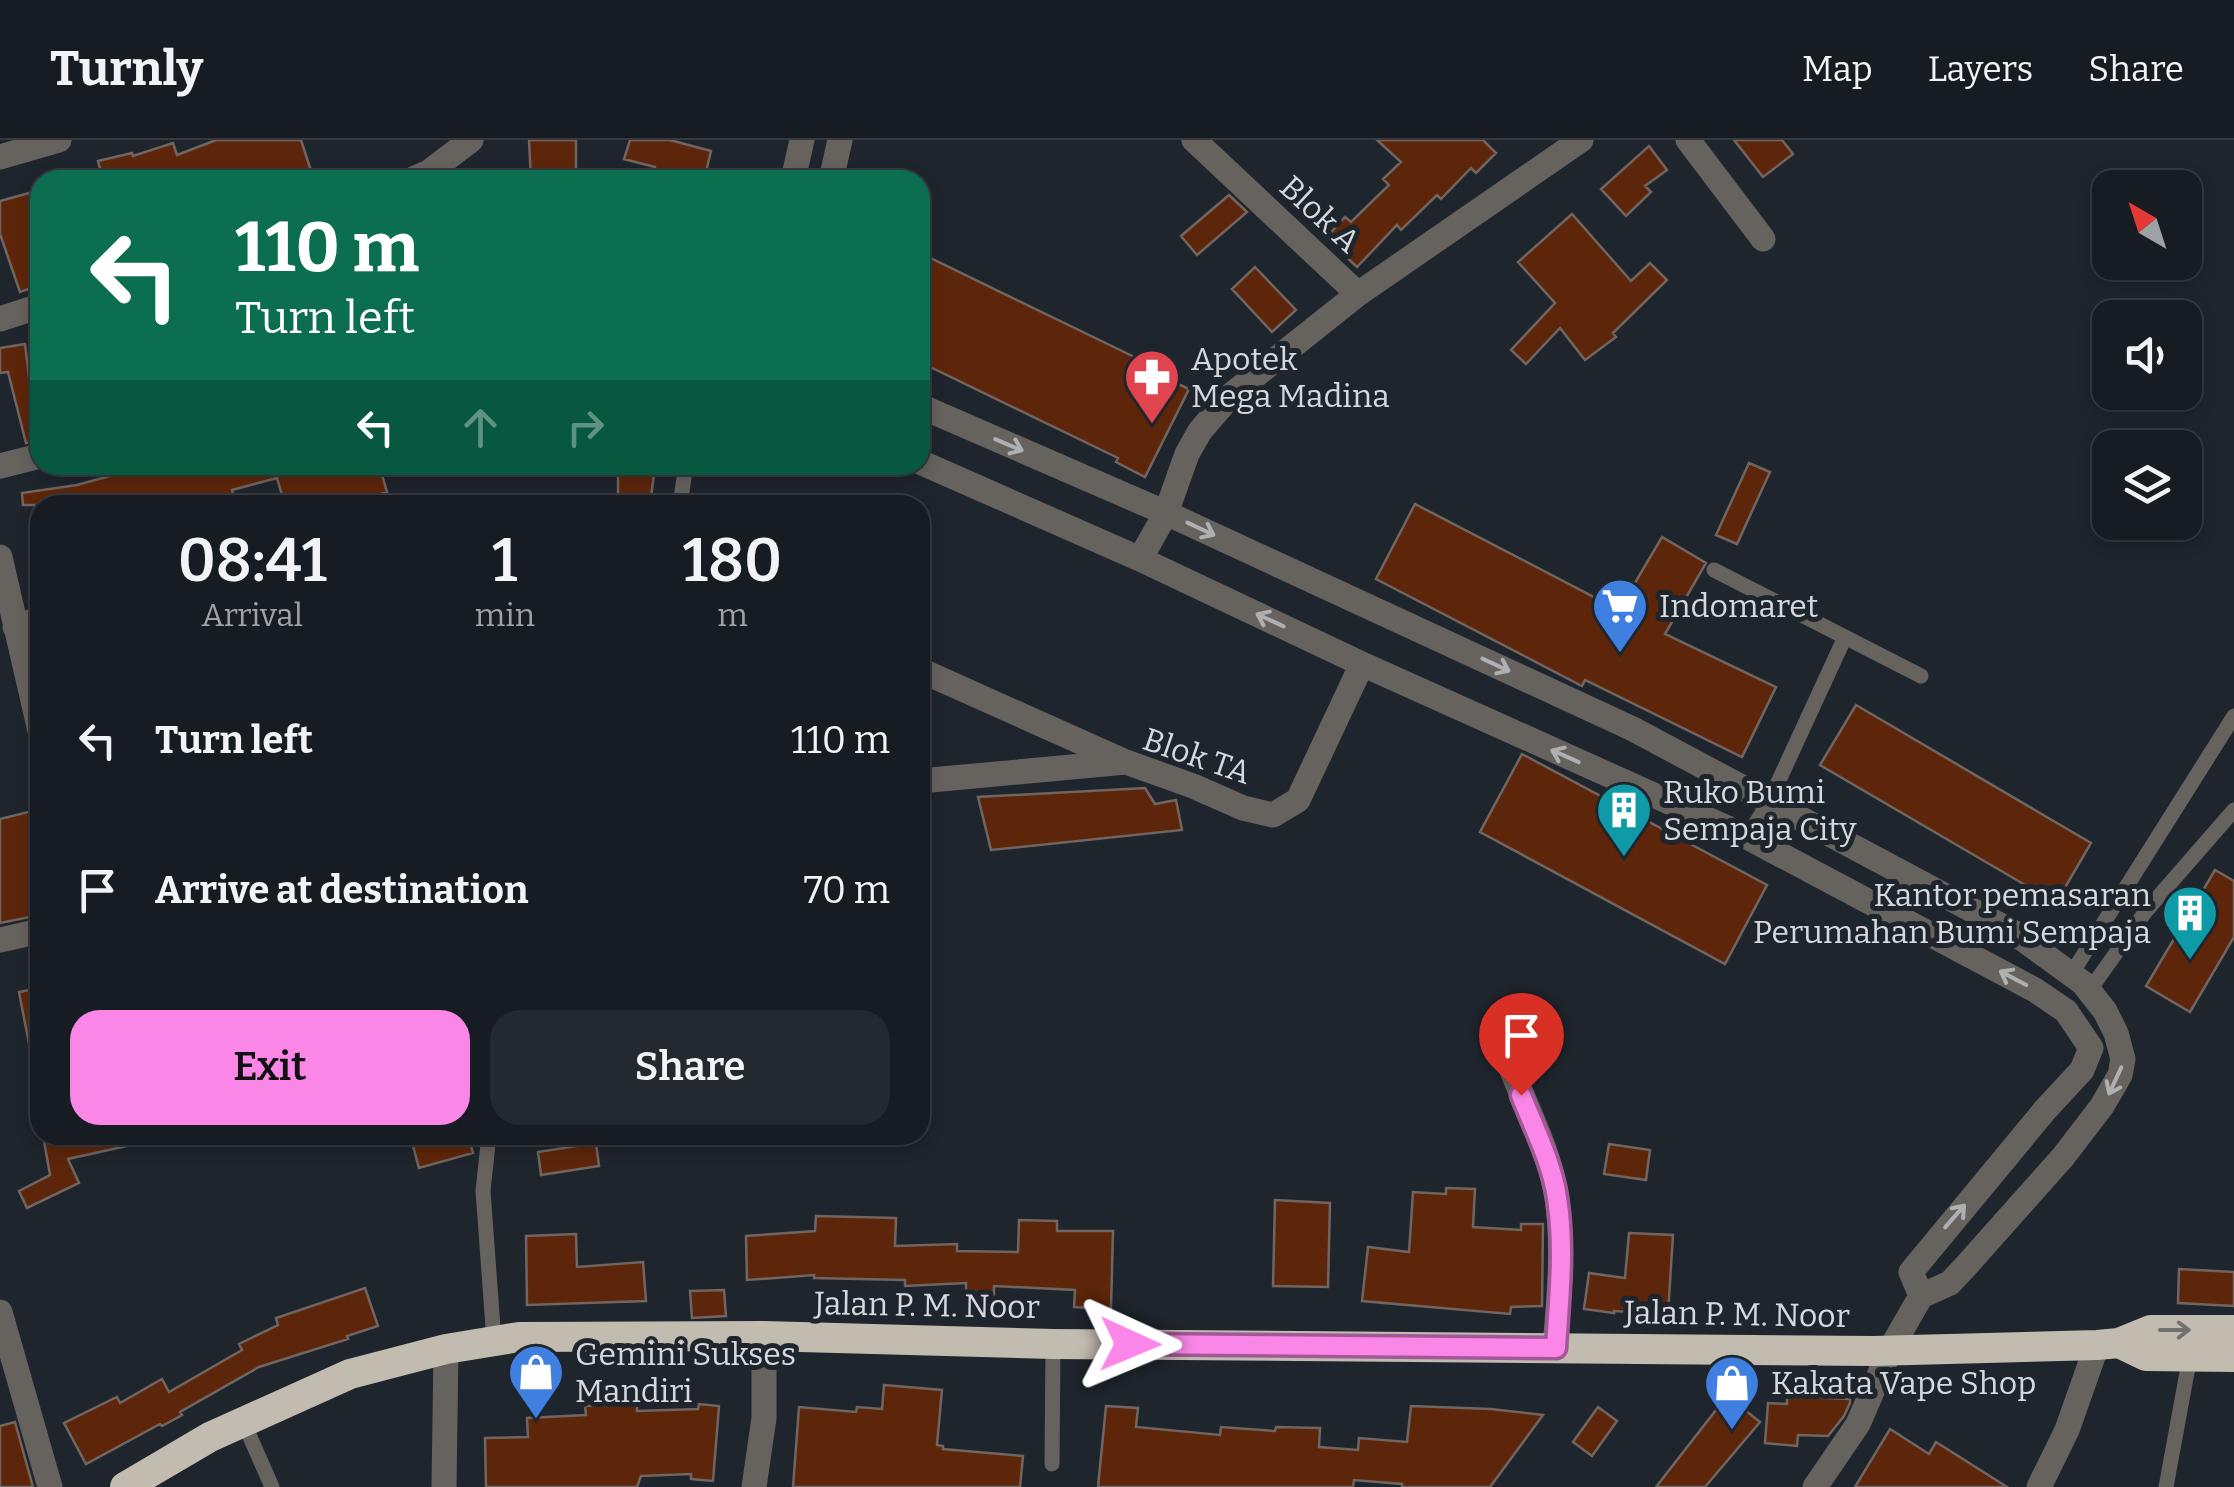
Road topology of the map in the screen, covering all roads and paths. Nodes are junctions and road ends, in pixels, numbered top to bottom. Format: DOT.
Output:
graph roads {
  1 [pos="59,140"];
  2 [pos="472,140"];
  3 [pos="802,140"];
  4 [pos="840,140"];
  5 [pos="1194,140"];
  6 [pos="1581,140"];
  7 [pos="1688,140"];
  8 [pos="0,158"];
  9 [pos="432,170"];
  10 [pos="796,170"];
  11 [pos="833,170"];
  12 [pos="1764,239"];
  13 [pos="1358,294"];
  14 [pos="30,309"];
  15 [pos="0,319"];
  16 [pos="930,410"];
  17 [pos="30,458"];
  18 [pos="0,466"];
  19 [pos="930,466"];
  20 [pos="1166,512"];
  21 [pos="0,556"];
  22 [pos="1140,559"];
  23 [pos="1714,570"];
  24 [pos="28,623"];
  25 [pos="1845,637"];
  26 [pos="1362,664"];
  27 [pos="930,674"];
  28 [pos="1921,676"];
  29 [pos="2234,716"];
  30 [pos="1126,762"];
  31 [pos="930,780"];
  32 [pos="1770,802"];
  33 [pos="2234,810"];
  34 [pos="1747,837"];
  35 [pos="30,933"];
  36 [pos="0,940"];
  37 [pos="2080,982"];
  38 [pos="2116,1033"];
  39 [pos="2091,1048"];
  40 [pos="1507,1058"];
  41 [pos="487,1145"];
  42 [pos="1921,1296"];
  43 [pos="0,1312"];
  44 [pos="2234,1330"];
  45 [pos="764,1336"];
  46 [pos="494,1342"];
  47 [pos="1053,1344"];
  48 [pos="2108,1344"];
  49 [pos="1556,1348"];
  50 [pos="446,1350"];
  51 [pos="1890,1350"];
  52 [pos="2190,1356"];
  53 [pos="2234,1357"];
  54 [pos="243,1421"];
  55 [pos="1052,1464"];
  56 [pos="140,1484"];
  57 [pos="50,1487"];
  58 [pos="272,1487"];
  59 [pos="444,1487"];
  60 [pos="754,1487"];
  61 [pos="1815,1487"];
  62 [pos="2039,1487"];
  63 [pos="2166,1487"];
  1 -- 8 [label="street"];
  2 -- 9 [label="street"];
  3 -- 10 [label="street"];
  4 -- 11 [label="street"];
  5 -- 13 [label="street, Blok A"];
  6 -- 13 [label="street"];
  7 -- 12 [label="street"];
  13 -- 20 [label="street"];
  14 -- 15 [label="street"];
  16 -- 20 [label="street, one-way"];
  17 -- 18 [label="street"];
  19 -- 22 [label="street"];
  20 -- 22 [label="street"];
  20 -- 32 [label="street, one-way"];
  21 -- 24 [label="street"];
  26 -- 22 [label="street, one-way"];
  23 -- 25 [label="lane"];
  25 -- 28 [label="lane"];
  25 -- 32 [label="lane"];
  26 -- 30 [label="street, Blok TA"];
  34 -- 26 [label="street, one-way"];
  27 -- 30 [label="street"];
  29 -- 37 [label="lane"];
  30 -- 31 [label="street, Blok TA"];
  32 -- 34 [label="lane"];
  32 -- 37 [label="street"];
  33 -- 37 [label="lane"];
  39 -- 34 [label="street, one-way"];
  35 -- 36 [label="street"];
  37 -- 38 [label="street"];
  38 -- 39 [label="street"];
  38 -- 42 [label="street, one-way"];
  42 -- 39 [label="street, one-way"];
  40 -- 49 [label="street"];
  41 -- 46 [label="lane"];
  42 -- 51 [label="street"];
  43 -- 57 [label="street"];
  48 -- 44 [label="highway, Jalan P. M. Noor, one-way"];
  45 -- 46 [label="highway, Jalan P. M. Noor"];
  45 -- 47 [label="highway, Jalan P. M. Noor"];
  45 -- 60 [label="street"];
  46 -- 50 [label="highway, Jalan P. M. Noor"];
  47 -- 49 [label="highway, Jalan P. M. Noor"];
  47 -- 55 [label="lane"];
  48 -- 51 [label="highway, Jalan P. M. Noor"];
  48 -- 52 [label="highway, Jalan P. M. Noor"];
  48 -- 62 [label="street"];
  49 -- 51 [label="highway, Jalan P. M. Noor"];
  50 -- 54 [label="highway, Jalan P. M. Noor"];
  50 -- 59 [label="street"];
  51 -- 61 [label="street"];
  52 -- 53 [label="highway, Jalan P. M. Noor"];
  52 -- 63 [label="lane"];
  54 -- 56 [label="highway, Jalan P. M. Noor"];
  54 -- 58 [label="lane"];
}
